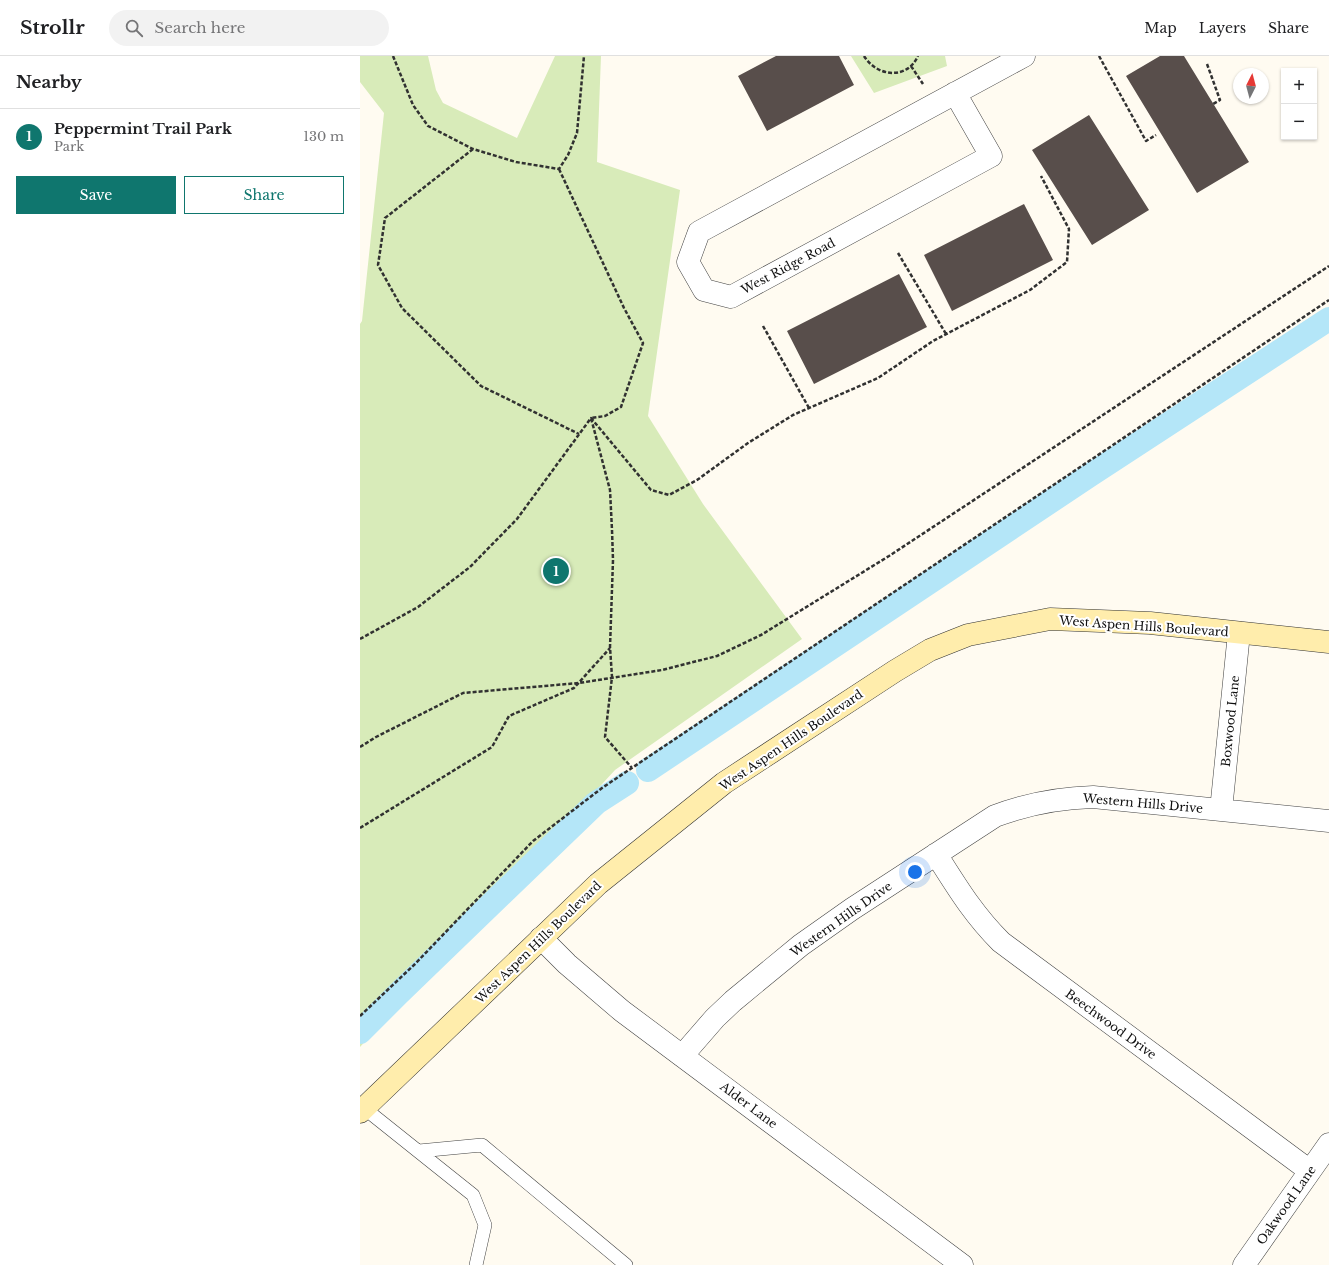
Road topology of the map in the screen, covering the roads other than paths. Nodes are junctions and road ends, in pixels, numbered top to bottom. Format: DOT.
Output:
graph roads {
  1 [pos="1024,56"];
  2 [pos="955,93"];
  3 [pos="1239,633"];
  4 [pos="1329,642"];
  5 [pos="1221,810"];
  6 [pos="1329,821"];
  7 [pos="936,854"];
  8 [pos="541,938"];
  9 [pos="682,1056"];
  10 [pos="362,1110"];
  11 [pos="1329,1144"];
  12 [pos="418,1151"];
  13 [pos="1310,1171"];
  14 [pos="476,1265"];
  15 [pos="626,1265"];
  16 [pos="962,1265"];
  17 [pos="1244,1265"];
  1 -- 2 [label="street, West Ridge Road"];
  2 -- 2 [label="street, West Ridge Road"];
  3 -- 4 [label="street, West Aspen Hills Boulevard"];
  3 -- 5 [label="street, Boxwood Lane"];
  3 -- 8 [label="street, West Aspen Hills Boulevard"];
  5 -- 6 [label="street, Western Hills Drive"];
  5 -- 7 [label="street, Western Hills Drive"];
  7 -- 9 [label="street, Western Hills Drive"];
  7 -- 13 [label="street, Beechwood Drive"];
  8 -- 9 [label="street, Alder Lane"];
  8 -- 10 [label="street, West Aspen Hills Boulevard"];
  9 -- 16 [label="street, Alder Lane"];
  10 -- 12 [label="lane"];
  11 -- 13 [label="street, Oakwood Lane"];
  12 -- 14 [label="lane"];
  12 -- 15 [label="lane"];
  13 -- 17 [label="street, Oakwood Lane"];
}
